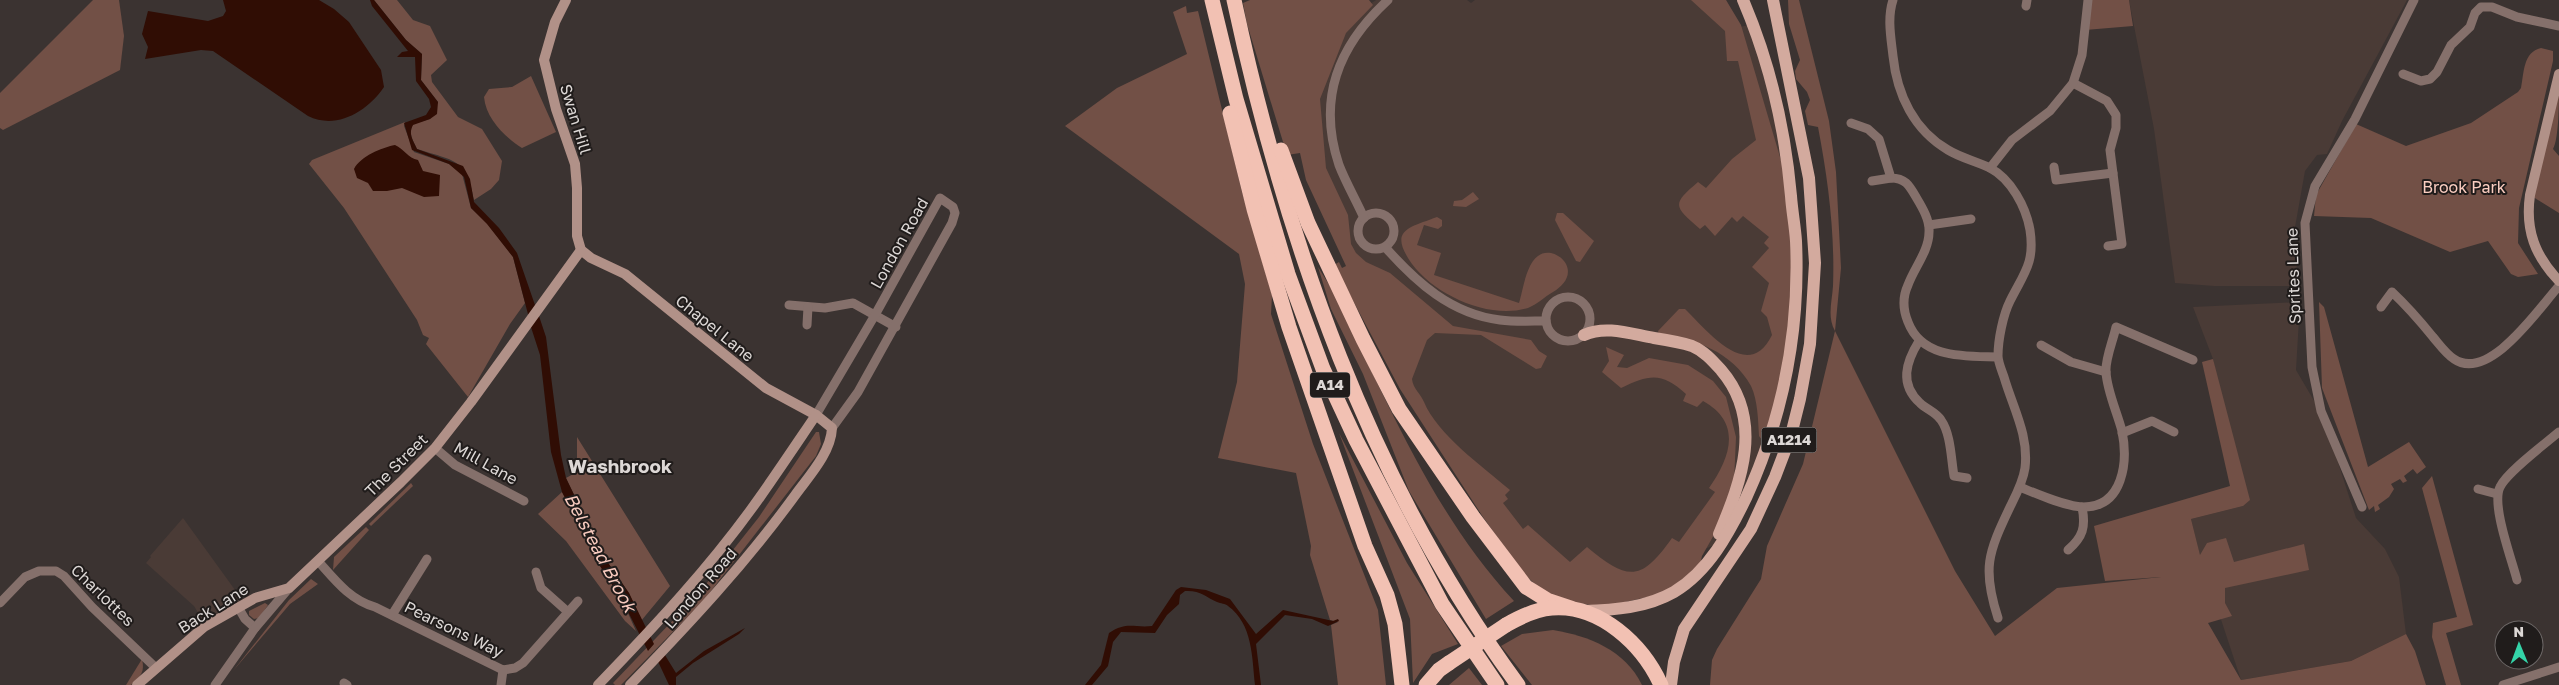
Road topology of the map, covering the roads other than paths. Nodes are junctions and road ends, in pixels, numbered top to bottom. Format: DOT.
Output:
graph roads {
  1 [pos="566,0"];
  2 [pos="1212,0"];
  3 [pos="1234,0"];
  4 [pos="1388,0"];
  5 [pos="1743,0"];
  6 [pos="1773,0"];
  7 [pos="1893,0"];
  8 [pos="2088,0"];
  9 [pos="2414,0"];
  10 [pos="2559,26"];
  11 [pos="1225,57"];
  12 [pos="2403,74"];
  13 [pos="2559,74"];
  14 [pos="2073,83"];
  15 [pos="2558,86"];
  16 [pos="1261,114"];
  17 [pos="1852,123"];
  18 [pos="2054,167"];
  19 [pos="1990,168"];
  20 [pos="2113,173"];
  21 [pos="1891,178"];
  22 [pos="1872,181"];
  23 [pos="1364,218"];
  24 [pos="1971,219"];
  25 [pos="1929,225"];
  26 [pos="2108,246"];
  27 [pos="1385,247"];
  28 [pos="581,250"];
  29 [pos="2559,281"];
  30 [pos="2559,286"];
  31 [pos="789,305"];
  32 [pos="808,307"];
  33 [pos="2381,307"];
  34 [pos="876,316"];
  35 [pos="1546,321"];
  36 [pos="807,325"];
  37 [pos="896,327"];
  38 [pos="1584,335"];
  39 [pos="1919,341"];
  40 [pos="2041,345"];
  41 [pos="1997,357"];
  42 [pos="2193,360"];
  43 [pos="2106,372"];
  44 [pos="816,415"];
  45 [pos="832,428"];
  46 [pos="2174,432"];
  47 [pos="2559,432"];
  48 [pos="2122,433"];
  49 [pos="435,448"];
  50 [pos="1967,478"];
  51 [pos="2020,486"];
  52 [pos="2478,489"];
  53 [pos="2497,494"];
  54 [pos="524,501"];
  55 [pos="2082,506"];
  56 [pos="2362,507"];
  57 [pos="2068,550"];
  58 [pos="427,559"];
  59 [pos="318,562"];
  60 [pos="1709,562"];
  61 [pos="536,572"];
  62 [pos="2517,580"];
  63 [pos="289,588"];
  64 [pos="578,601"];
  65 [pos="0,603"];
  66 [pos="238,607"];
  67 [pos="1576,610"];
  68 [pos="568,612"];
  69 [pos="392,615"];
  70 [pos="1998,618"];
  71 [pos="255,628"];
  72 [pos="2559,667"];
  73 [pos="156,668"];
  74 [pos="504,670"];
  75 [pos="137,685"];
  76 [pos="215,685"];
  77 [pos="501,685"];
  78 [pos="598,685"];
  79 [pos="630,685"];
  80 [pos="1402,685"];
  81 [pos="1426,685"];
  82 [pos="1497,685"];
  83 [pos="1518,685"];
  84 [pos="1661,685"];
  85 [pos="1671,685"];
  86 [pos="2503,685"];
  1 -- 28 [label="street, Swan Hill"];
  2 -- 11 [label="highway, A14"];
  3 -- 16 [label="highway, A14"];
  4 -- 23 [label="street"];
  5 -- 60 [label="main road, A1214"];
  6 -- 85 [label="main road, A1214"];
  7 -- 19 [label="street"];
  8 -- 14 [label="street"];
  9 -- 56 [label="street, Sprites Lane"];
  10 -- 12 [label="street"];
  11 -- 80 [label="highway, A14"];
  11 -- 82 [label="highway, A14"];
  13 -- 15 [label="street"];
  14 -- 19 [label="street"];
  14 -- 20 [label="street"];
  15 -- 29 [label="street"];
  16 -- 67 [label="highway, A14"];
  16 -- 83 [label="highway, A14"];
  17 -- 21 [label="street"];
  18 -- 20 [label="street"];
  19 -- 41 [label="street"];
  20 -- 26 [label="street"];
  21 -- 22 [label="street"];
  21 -- 25 [label="street"];
  23 -- 27 [label="street"];
  23 -- 27 [label="street"];
  24 -- 25 [label="street"];
  25 -- 39 [label="street"];
  27 -- 35 [label="street"];
  28 -- 44 [label="street, Chapel Lane"];
  28 -- 49 [label="street, The Street"];
  30 -- 33 [label="street"];
  31 -- 32 [label="street"];
  32 -- 34 [label="street"];
  32 -- 36 [label="street"];
  34 -- 37 [label="street"];
  34 -- 37 [label="street, London Road"];
  34 -- 44 [label="street, London Road"];
  35 -- 38 [label="street"];
  35 -- 38 [label="street"];
  37 -- 45 [label="street, London Road"];
  38 -- 60 [label="main road"];
  39 -- 41 [label="street"];
  39 -- 50 [label="street"];
  40 -- 43 [label="street"];
  41 -- 51 [label="street"];
  42 -- 43 [label="street"];
  43 -- 48 [label="street"];
  44 -- 45 [label="street, Chapel Lane"];
  44 -- 78 [label="street, London Road"];
  45 -- 79 [label="street, London Road"];
  46 -- 48 [label="street"];
  47 -- 53 [label="street"];
  48 -- 55 [label="street"];
  49 -- 54 [label="street, Mill Lane"];
  49 -- 59 [label="street, The Street"];
  51 -- 55 [label="street"];
  51 -- 70 [label="street"];
  52 -- 53 [label="street"];
  53 -- 62 [label="street"];
  55 -- 57 [label="street"];
  58 -- 69 [label="street, Pearsons Way"];
  59 -- 63 [label="street, The Street"];
  59 -- 69 [label="street, Pearsons Way"];
  60 -- 67 [label="main road, A1214"];
  61 -- 68 [label="street"];
  63 -- 66 [label="street, Back Lane"];
  63 -- 71 [label="street, The Street"];
  64 -- 68 [label="street, Pearsons Way"];
  65 -- 73 [label="street, Charlottes"];
  66 -- 71 [label="street"];
  66 -- 73 [label="street, Back Lane"];
  67 -- 81 [label="highway, bridge"];
  67 -- 84 [label="highway"];
  68 -- 74 [label="street, Pearsons Way"];
  69 -- 74 [label="street, Pearsons Way"];
  71 -- 76 [label="street, The Street"];
  72 -- 86 [label="street"];
  73 -- 75 [label="street, Back Lane"];
  74 -- 77 [label="street, Pearsons Way"];
}
